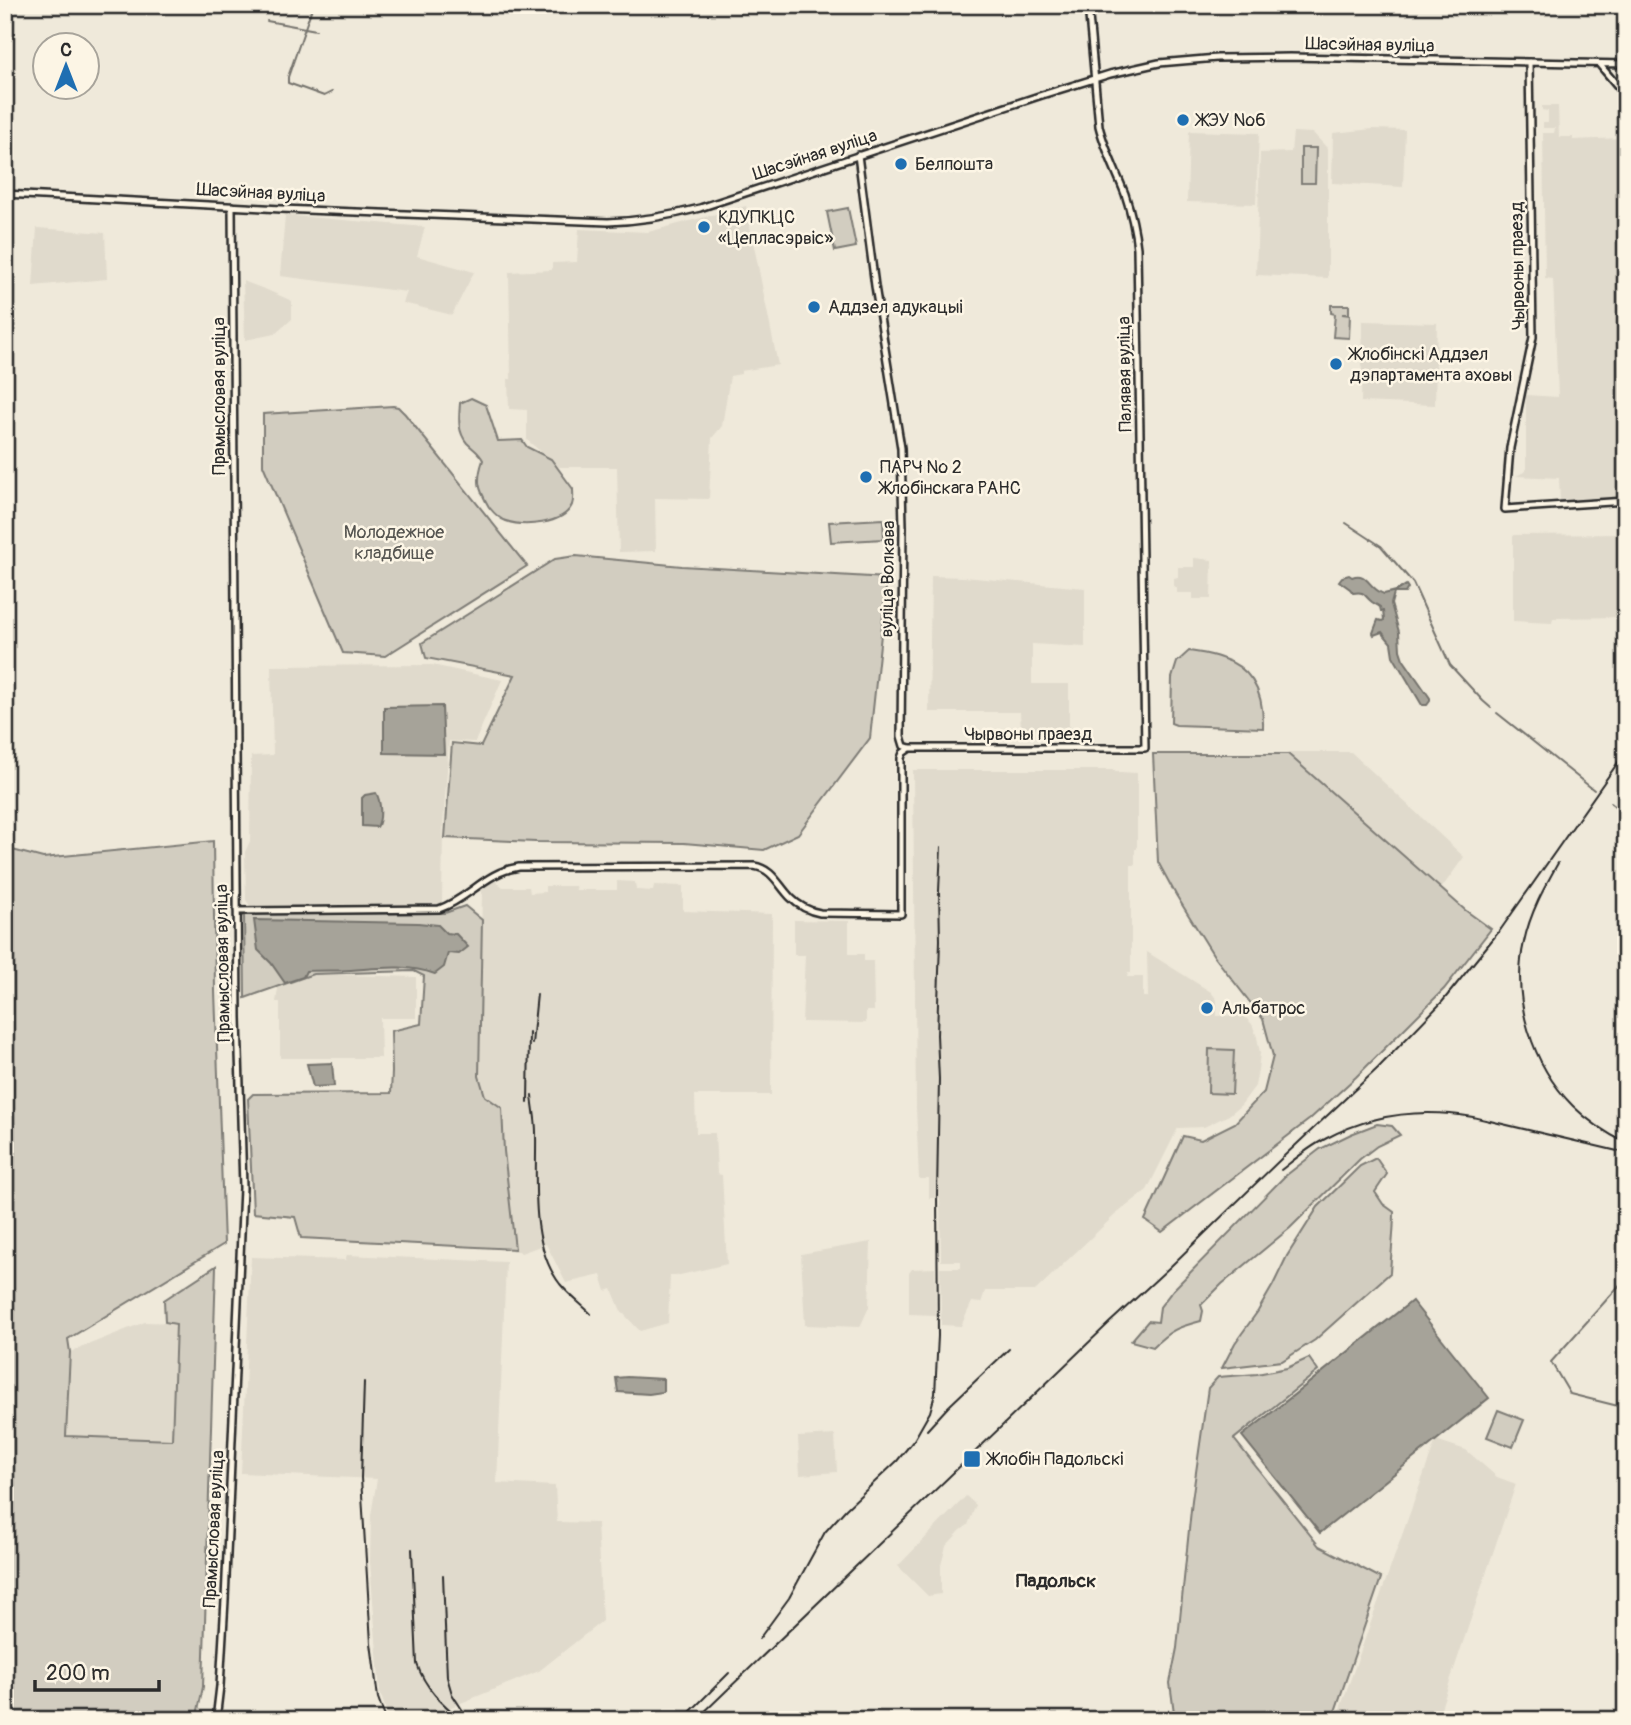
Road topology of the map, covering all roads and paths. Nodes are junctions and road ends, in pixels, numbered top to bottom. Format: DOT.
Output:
graph roads {
  1 [pos="1088,5"];
  2 [pos="1529,62"];
  3 [pos="1599,64"];
  4 [pos="1626,64"];
  5 [pos="1094,79"];
  6 [pos="1626,96"];
  7 [pos="858,155"];
  8 [pos="5,194"];
  9 [pos="232,206"];
  10 [pos="1626,501"];
  11 [pos="910,748"];
  12 [pos="1145,748"];
  13 [pos="237,911"];
  14 [pos="216,1720"];
  1 -- 5 [label="street, Палявая вуліца"];
  2 -- 3 [label="street, Шасэйная вуліца"];
  2 -- 5 [label="street, Шасэйная вуліца"];
  2 -- 10 [label="street, Чырвоны праезд"];
  3 -- 4 [label="street, Шасэйная вуліца"];
  3 -- 6 [label="street"];
  5 -- 7 [label="street, Шасэйная вуліца"];
  5 -- 12 [label="street, Палявая вуліца"];
  7 -- 9 [label="street, Шасэйная вуліца"];
  7 -- 11 [label="street, вуліца Волкава"];
  8 -- 9 [label="street, Шасэйная вуліца"];
  9 -- 13 [label="street, Прамысловая вуліца"];
  11 -- 12 [label="street, Чырвоны праезд"];
  11 -- 13 [label="street"];
  13 -- 14 [label="street, Прамысловая вуліца"];
}
